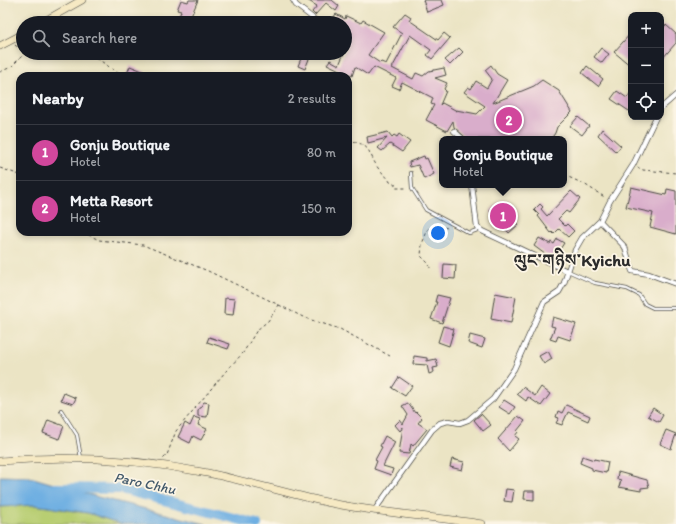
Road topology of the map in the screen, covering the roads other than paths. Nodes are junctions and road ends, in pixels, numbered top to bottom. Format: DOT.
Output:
graph roads {
  1 [pos="82,0"];
  2 [pos="293,0"];
  3 [pos="53,16"];
  4 [pos="310,16"];
  5 [pos="16,38"];
  6 [pos="0,46"];
  7 [pos="676,95"];
  8 [pos="664,105"];
  9 [pos="655,120"];
  10 [pos="454,131"];
  11 [pos="460,136"];
  12 [pos="411,173"];
  13 [pos="472,188"];
  14 [pos="600,220"];
  15 [pos="480,229"];
  16 [pos="567,271"];
  17 [pos="676,284"];
  18 [pos="676,308"];
  19 [pos="61,410"];
  20 [pos="82,458"];
  21 [pos="0,461"];
  22 [pos="374,511"];
  23 [pos="482,524"];
  1 -- 3 [label="street"];
  2 -- 4 [label="street"];
  5 -- 6 [label="street"];
  7 -- 8 [label="street"];
  9 -- 14 [label="street"];
  10 -- 11 [label="street"];
  12 -- 15 [label="lane"];
  13 -- 15 [label="street"];
  14 -- 16 [label="street"];
  14 -- 17 [label="street"];
  15 -- 16 [label="street"];
  16 -- 18 [label="lane"];
  16 -- 22 [label="street"];
  19 -- 20 [label="lane"];
  20 -- 21 [label="street"];
  20 -- 22 [label="street"];
  22 -- 23 [label="street"];
}
